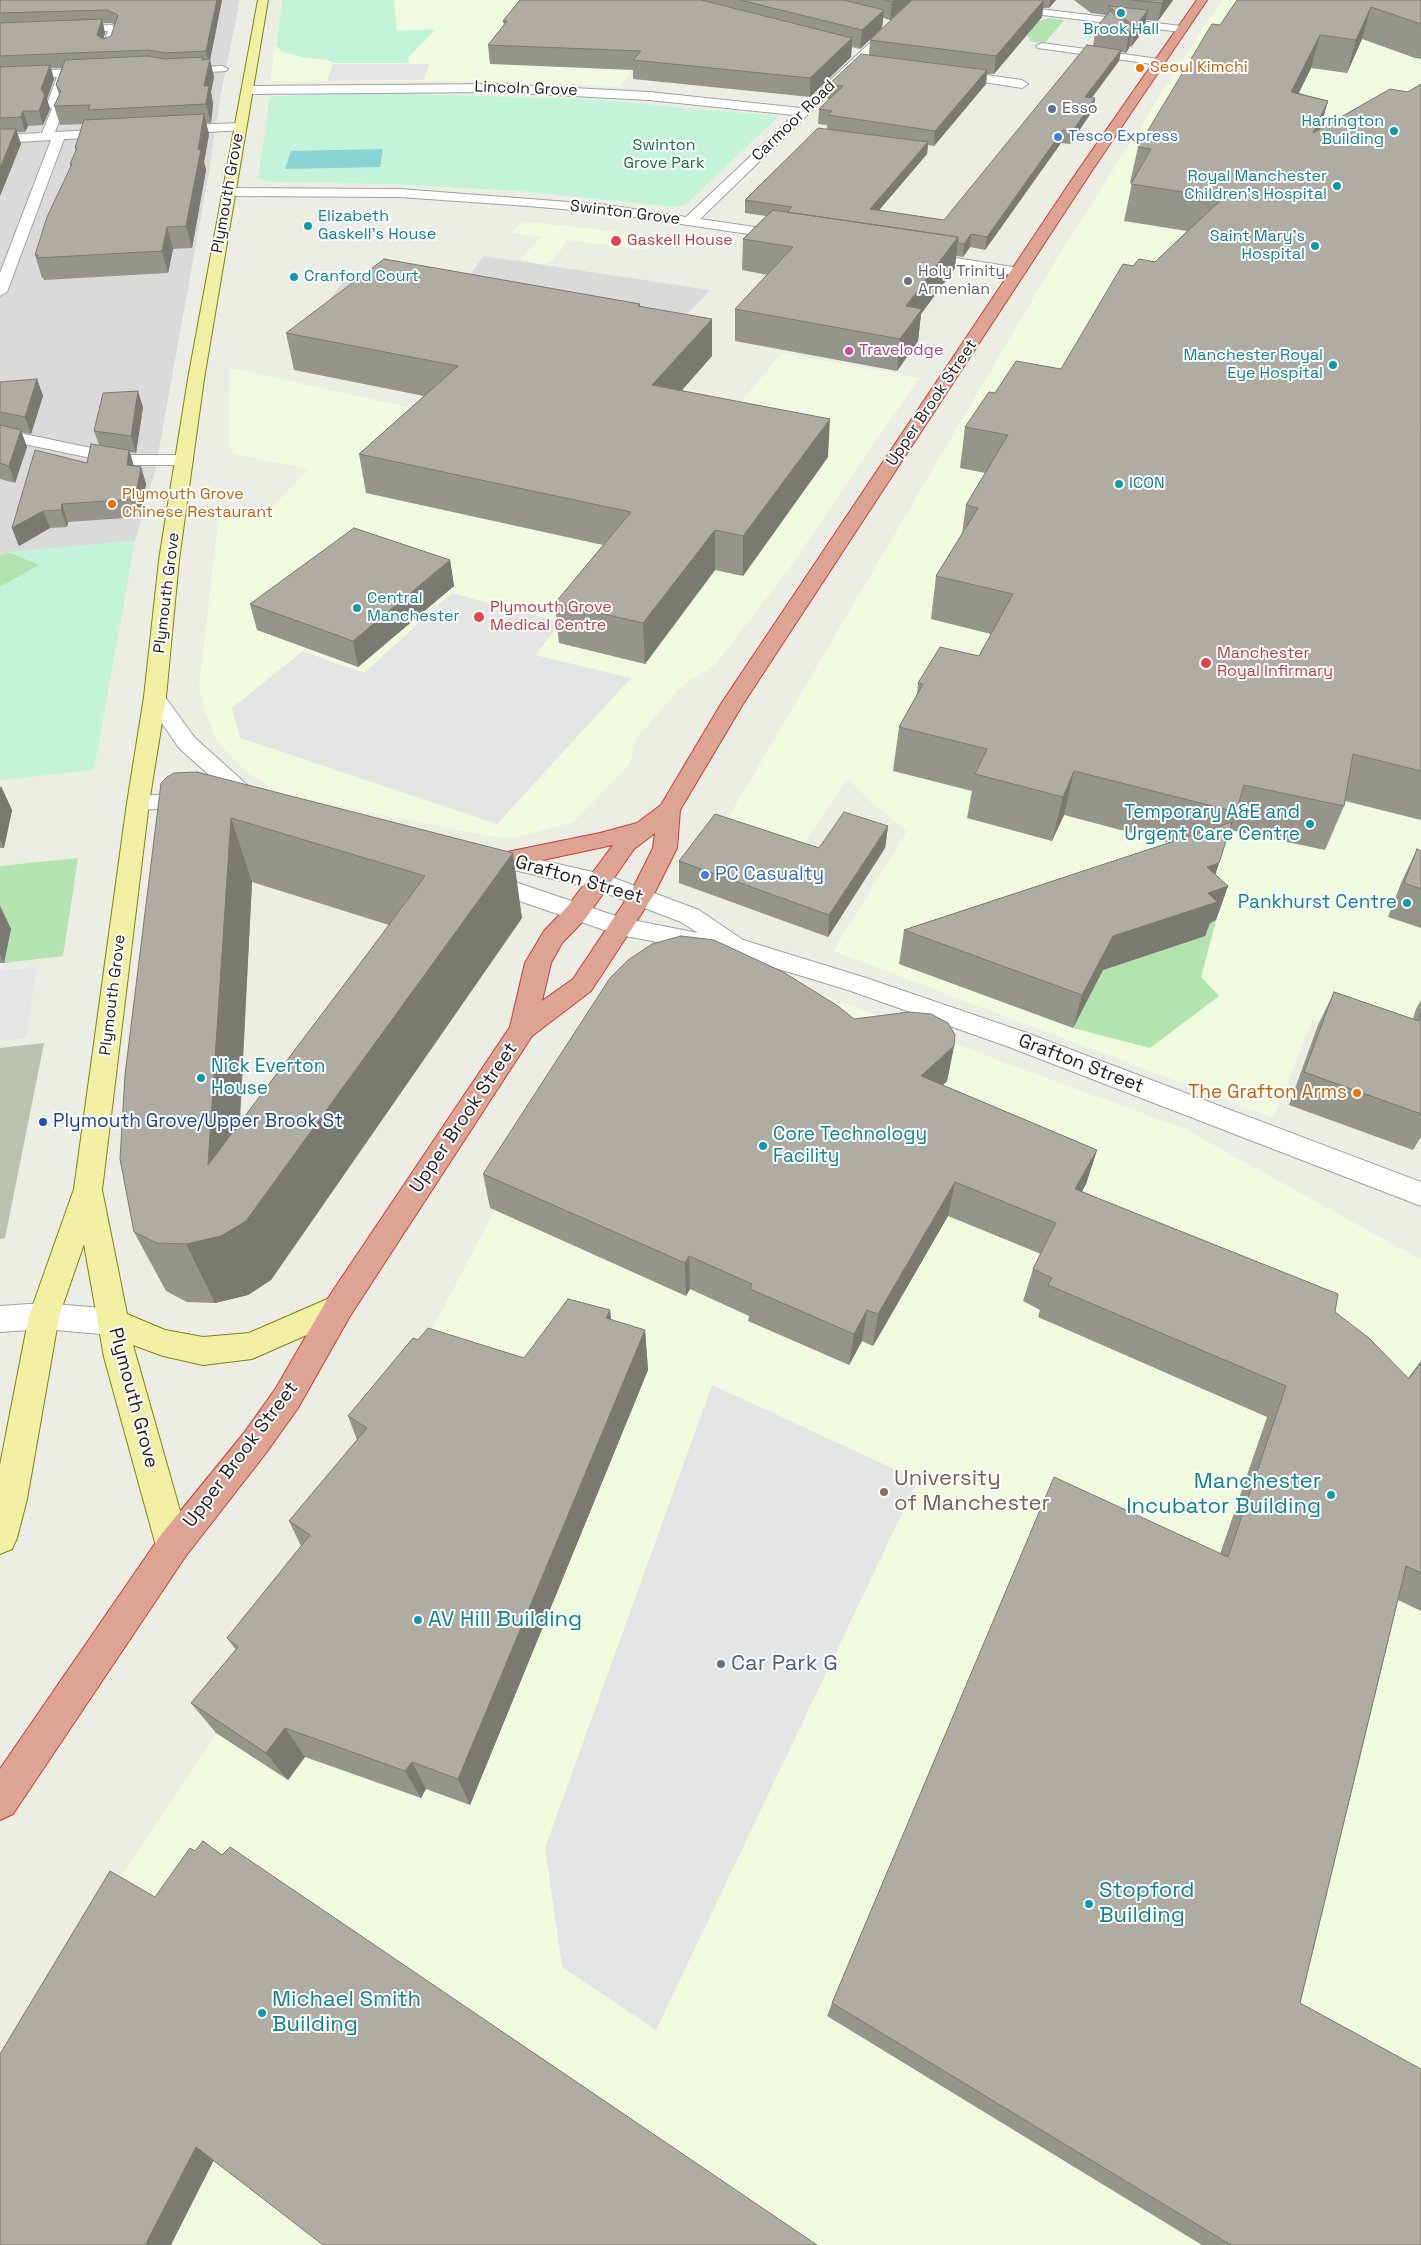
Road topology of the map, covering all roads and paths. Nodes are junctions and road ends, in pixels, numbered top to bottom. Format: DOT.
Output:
graph roads {
  1 [pos="263,0"];
  2 [pos="920,0"];
  3 [pos="1202,0"];
  4 [pos="995,7"];
  5 [pos="1181,29"];
  6 [pos="0,32"];
  7 [pos="1042,46"];
  8 [pos="108,48"];
  9 [pos="856,57"];
  10 [pos="1159,62"];
  11 [pos="874,64"];
  12 [pos="222,69"];
  13 [pos="161,70"];
  14 [pos="113,71"];
  15 [pos="936,72"];
  16 [pos="64,73"];
  17 [pos="0,76"];
  18 [pos="1022,84"];
  19 [pos="248,90"];
  20 [pos="804,112"];
  21 [pos="240,127"];
  22 [pos="786,130"];
  23 [pos="154,131"];
  24 [pos="800,132"];
  25 [pos="125,133"];
  26 [pos="53,136"];
  27 [pos="0,139"];
  28 [pos="228,192"];
  29 [pos="690,221"];
  30 [pos="802,238"];
  31 [pos="906,254"];
  32 [pos="1019,272"];
  33 [pos="2,284"];
  34 [pos="0,434"];
  35 [pos="184,460"];
  36 [pos="154,697"];
  37 [pos="138,803"];
  38 [pos="669,810"];
  39 [pos="642,829"];
  40 [pos="505,860"];
  41 [pos="598,881"];
  42 [pos="641,896"];
  43 [pos="577,912"];
  44 [pos="619,926"];
  45 [pos="737,947"];
  46 [pos="523,1029"];
  47 [pos="88,1189"];
  48 [pos="1421,1194"];
  49 [pos="339,1307"];
  50 [pos="44,1316"];
  51 [pos="0,1319"];
  52 [pos="112,1322"];
  53 [pos="0,1538"];
  54 [pos="173,1546"];
  55 [pos="0,1802"];
  1 -- 19 [label="main road, Plymouth Grove"];
  2 -- 9 [label="street, Carmoor Road"];
  3 -- 5 [label="highway, Upper Brook Street"];
  4 -- 5 [label="street"];
  5 -- 10 [label="highway, Upper Brook Street"];
  6 -- 8 [label="street"];
  7 -- 10 [label="street"];
  9 -- 11 [label="street"];
  9 -- 20 [label="street, Carmoor Road"];
  10 -- 32 [label="highway, Upper Brook Street"];
  12 -- 13 [label="street"];
  14 -- 16 [label="street"];
  15 -- 18 [label="street"];
  16 -- 17 [label="street"];
  16 -- 26 [label="street"];
  19 -- 20 [label="street, Lincoln Grove"];
  19 -- 21 [label="main road, Plymouth Grove"];
  20 -- 22 [label="street, Carmoor Road"];
  21 -- 23 [label="street"];
  21 -- 28 [label="main road, Plymouth Grove"];
  22 -- 24 [label="street"];
  22 -- 29 [label="street, Carmoor Road"];
  25 -- 26 [label="street"];
  26 -- 27 [label="street"];
  26 -- 33 [label="street"];
  28 -- 29 [label="street, Swinton Grove"];
  28 -- 35 [label="main road, Plymouth Grove"];
  29 -- 30 [label="street, Swinton Grove"];
  31 -- 32 [label="street"];
  32 -- 38 [label="highway, Upper Brook Street"];
  34 -- 35 [label="street"];
  35 -- 36 [label="main road, Plymouth Grove"];
  36 -- 37 [label="main road, Plymouth Grove"];
  36 -- 37 [label="street"];
  37 -- 47 [label="main road, Plymouth Grove"];
  38 -- 39 [label="highway, Upper Brook Street"];
  38 -- 42 [label="highway, Upper Brook Street"];
  39 -- 40 [label="highway"];
  39 -- 41 [label="highway, Upper Brook Street"];
  40 -- 41 [label="street, Grafton Street"];
  40 -- 43 [label="street, Grafton Street"];
  41 -- 42 [label="street, Grafton Street"];
  41 -- 43 [label="highway, Upper Brook Street"];
  42 -- 44 [label="highway, Upper Brook Street"];
  42 -- 45 [label="street, Grafton Street"];
  43 -- 44 [label="street, Grafton Street"];
  43 -- 46 [label="highway, Upper Brook Street"];
  44 -- 45 [label="street, Grafton Street"];
  44 -- 46 [label="highway, Upper Brook Street"];
  45 -- 48 [label="street, Grafton Street"];
  46 -- 49 [label="highway, Upper Brook Street"];
  47 -- 50 [label="main road, Plymouth Grove"];
  47 -- 52 [label="main road, Plymouth Grove"];
  49 -- 52 [label="main road"];
  49 -- 54 [label="highway, Upper Brook Street"];
  50 -- 51 [label="street"];
  50 -- 52 [label="street"];
  50 -- 53 [label="main road, Plymouth Grove"];
  52 -- 54 [label="main road, Plymouth Grove"];
  54 -- 55 [label="highway, Upper Brook Street"];
}
